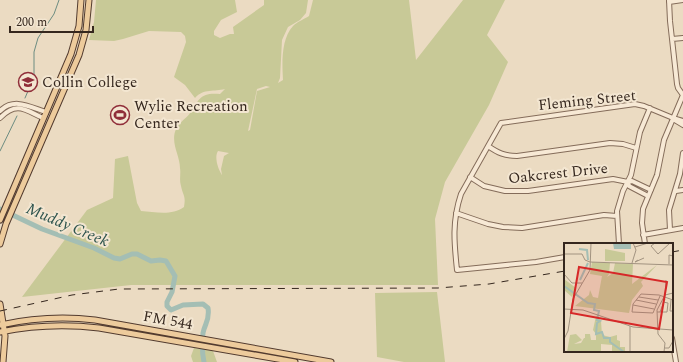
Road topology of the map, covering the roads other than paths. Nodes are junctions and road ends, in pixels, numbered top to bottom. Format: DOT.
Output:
graph roads {
  1 [pos="81,0"];
  2 [pos="89,0"];
  3 [pos="683,0"];
  4 [pos="669,1"];
  5 [pos="683,38"];
  6 [pos="672,39"];
  7 [pos="75,41"];
  8 [pos="82,44"];
  9 [pos="683,95"];
  10 [pos="650,108"];
  11 [pos="0,111"];
  12 [pos="46,112"];
  13 [pos="0,118"];
  14 [pos="43,118"];
  15 [pos="673,118"];
  16 [pos="51,120"];
  17 [pos="683,121"];
  18 [pos="683,125"];
  19 [pos="488,146"];
  20 [pos="636,148"];
  21 [pos="683,155"];
  22 [pos="470,177"];
  23 [pos="628,182"];
  24 [pos="651,190"];
  25 [pos="683,190"];
  26 [pos="676,191"];
  27 [pos="648,196"];
  28 [pos="456,213"];
  29 [pos="617,216"];
  30 [pos="0,220"];
  31 [pos="683,228"];
  32 [pos="670,230"];
  33 [pos="643,235"];
  34 [pos="619,243"];
  35 [pos="645,243"];
  36 [pos="0,244"];
  37 [pos="564,257"];
  38 [pos="0,304"];
  39 [pos="119,324"];
  40 [pos="2,325"];
  41 [pos="118,331"];
  42 [pos="2,332"];
  43 [pos="673,344"];
  44 [pos="321,361"];
  45 [pos="3,362"];
  46 [pos="295,362"];
  47 [pos="331,362"];
  48 [pos="676,362"];
  1 -- 7 [label="main road"];
  2 -- 8 [label="main road"];
  3 -- 4 [label="street"];
  4 -- 6 [label="street"];
  5 -- 6 [label="street"];
  6 -- 9 [label="street"];
  7 -- 8 [label="main road"];
  7 -- 12 [label="main road"];
  8 -- 16 [label="main road"];
  9 -- 15 [label="street"];
  10 -- 15 [label="street, Fleming Street"];
  10 -- 19 [label="street, Fleming Street"];
  10 -- 20 [label="street"];
  11 -- 12 [label="street"];
  12 -- 14 [label="main road"];
  12 -- 16 [label="main road"];
  13 -- 14 [label="street"];
  14 -- 16 [label="main road"];
  14 -- 30 [label="main road"];
  15 -- 17 [label="street, Fleming Street"];
  15 -- 18 [label="street, Fleming Street"];
  15 -- 24 [label="street"];
  16 -- 36 [label="main road"];
  19 -- 20 [label="street"];
  19 -- 22 [label="street"];
  20 -- 23 [label="street"];
  21 -- 26 [label="street"];
  22 -- 23 [label="street, Oakcrest Drive"];
  22 -- 28 [label="street"];
  23 -- 24 [label="street, Oakcrest Drive"];
  23 -- 27 [label="street, Oakcrest Drive"];
  23 -- 29 [label="street"];
  24 -- 27 [label="street"];
  25 -- 26 [label="street"];
  26 -- 32 [label="street"];
  27 -- 33 [label="street"];
  28 -- 29 [label="street"];
  28 -- 37 [label="street"];
  29 -- 34 [label="street"];
  31 -- 32 [label="street"];
  32 -- 33 [label="street"];
  33 -- 35 [label="street"];
  38 -- 40 [label="main road"];
  39 -- 40 [label="main road, FM 544 / FM 544"];
  39 -- 41 [label="main road"];
  39 -- 44 [label="main road, FM 544 / FM 544"];
  40 -- 42 [label="main road"];
  41 -- 42 [label="main road, FM 544 / FM 544"];
  41 -- 46 [label="main road, FM 544 / FM 544"];
  42 -- 45 [label="main road"];
  43 -- 48 [label="street"];
  44 -- 47 [label="main road, FM 544 / FM 544"];
}
